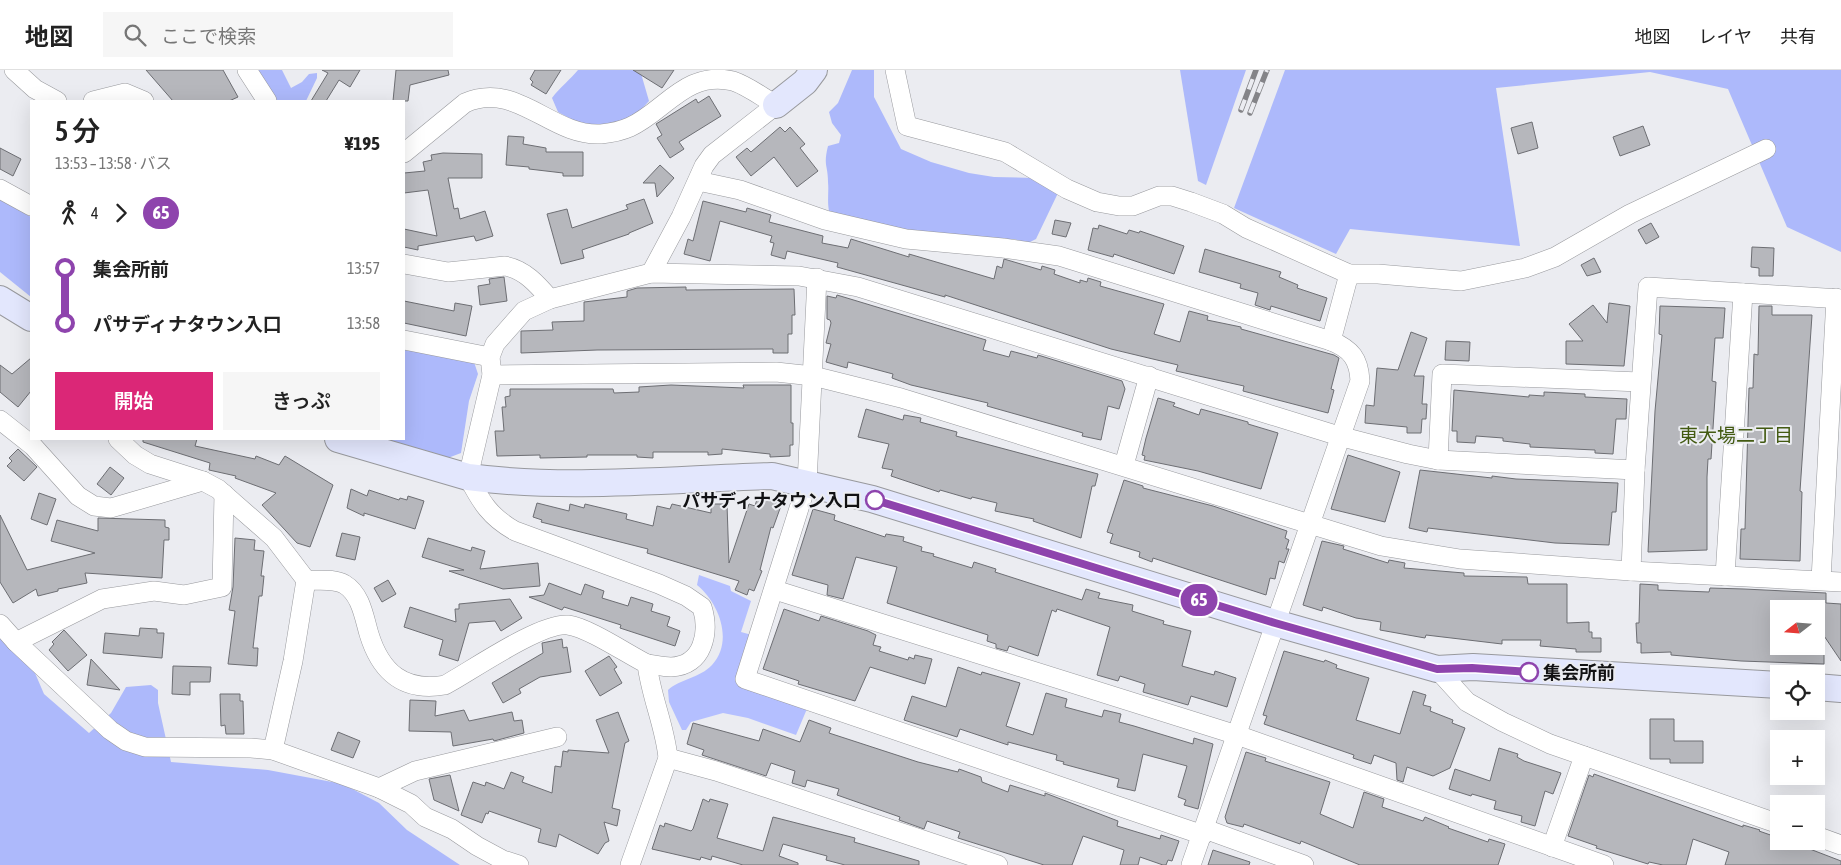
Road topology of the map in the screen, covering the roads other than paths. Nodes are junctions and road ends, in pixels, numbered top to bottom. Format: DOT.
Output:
graph roads {
  1 [pos="14,70"];
  2 [pos="248,70"];
  3 [pos="814,70"];
  4 [pos="895,70"];
  5 [pos="56,100"];
  6 [pos="97,100"];
  7 [pos="142,100"];
  8 [pos="266,100"];
  9 [pos="776,105"];
  10 [pos="1766,150"];
  11 [pos="405,152"];
  12 [pos="698,181"];
  13 [pos="0,188"];
  14 [pos="30,205"];
  15 [pos="405,264"];
  16 [pos="651,273"];
  17 [pos="1349,274"];
  18 [pos="817,278"];
  19 [pos="1743,293"];
  20 [pos="1839,298"];
  21 [pos="0,299"];
  22 [pos="550,299"];
  23 [pos="30,317"];
  24 [pos="405,340"];
  25 [pos="1332,341"];
  26 [pos="491,366"];
  27 [pos="813,376"];
  28 [pos="1149,376"];
  29 [pos="1640,382"];
  30 [pos="0,420"];
  31 [pos="1339,436"];
  32 [pos="119,440"];
  33 [pos="342,440"];
  34 [pos="1438,460"];
  35 [pos="1124,465"];
  36 [pos="1635,470"];
  37 [pos="468,476"];
  38 [pos="203,481"];
  39 [pos="807,483"];
  40 [pos="224,494"];
  41 [pos="1311,524"];
  42 [pos="1631,572"];
  43 [pos="1725,576"];
  44 [pos="306,580"];
  45 [pos="1821,580"];
  46 [pos="1841,582"];
  47 [pos="775,590"];
  48 [pos="1275,623"];
  49 [pos="0,624"];
  50 [pos="16,642"];
  51 [pos="647,664"];
  52 [pos="1437,669"];
  53 [pos="1770,685"];
  54 [pos="1825,687"];
  55 [pos="1841,688"];
  56 [pos="1237,735"];
  57 [pos="557,737"];
  58 [pos="274,750"];
  59 [pos="1584,756"];
  60 [pos="668,758"];
  61 [pos="379,788"];
  62 [pos="1770,821"];
  63 [pos="1204,832"];
  64 [pos="1825,839"];
  65 [pos="1841,845"];
  66 [pos="1552,847"];
  67 [pos="519,865"];
  68 [pos="630,865"];
  69 [pos="998,865"];
  70 [pos="1191,865"];
  71 [pos="1304,865"];
  72 [pos="1604,865"];
  1 -- 5 [label="street"];
  2 -- 8 [label="street"];
  3 -- 9 [label="street"];
  4 -- 17 [label="street"];
  6 -- 7 [label="street"];
  9 -- 11 [label="street"];
  9 -- 12 [label="street"];
  10 -- 17 [label="street"];
  12 -- 16 [label="street"];
  12 -- 25 [label="street"];
  13 -- 14 [label="street"];
  15 -- 22 [label="street"];
  16 -- 18 [label="street"];
  16 -- 22 [label="street"];
  17 -- 25 [label="street"];
  18 -- 27 [label="street"];
  18 -- 28 [label="street"];
  19 -- 20 [label="street"];
  19 -- 29 [label="street"];
  19 -- 43 [label="street"];
  20 -- 45 [label="street"];
  21 -- 23 [label="street"];
  22 -- 26 [label="street"];
  24 -- 26 [label="street"];
  25 -- 31 [label="street"];
  26 -- 27 [label="street"];
  26 -- 37 [label="street"];
  27 -- 35 [label="street"];
  27 -- 39 [label="street"];
  28 -- 31 [label="street"];
  28 -- 35 [label="street"];
  29 -- 34 [label="street"];
  29 -- 36 [label="street"];
  30 -- 38 [label="street"];
  31 -- 34 [label="street"];
  31 -- 41 [label="street"];
  32 -- 38 [label="street"];
  33 -- 37 [label="street"];
  34 -- 36 [label="street"];
  35 -- 41 [label="street"];
  36 -- 42 [label="street"];
  37 -- 39 [label="street"];
  37 -- 51 [label="street"];
  38 -- 40 [label="street"];
  39 -- 47 [label="street"];
  39 -- 48 [label="street"];
  40 -- 44 [label="street"];
  40 -- 50 [label="street"];
  41 -- 42 [label="street"];
  41 -- 48 [label="street"];
  42 -- 43 [label="street"];
  43 -- 45 [label="street"];
  44 -- 51 [label="street"];
  44 -- 58 [label="street"];
  45 -- 46 [label="street"];
  47 -- 56 [label="street"];
  47 -- 63 [label="street"];
  48 -- 52 [label="street"];
  48 -- 56 [label="street"];
  49 -- 50 [label="street"];
  50 -- 58 [label="street"];
  51 -- 60 [label="street"];
  52 -- 53 [label="street"];
  52 -- 59 [label="street"];
  54 -- 55 [label="street"];
  56 -- 63 [label="street"];
  56 -- 66 [label="street"];
  57 -- 61 [label="street"];
  58 -- 61 [label="street"];
  59 -- 62 [label="street"];
  59 -- 66 [label="street"];
  60 -- 68 [label="street"];
  60 -- 69 [label="street"];
  61 -- 67 [label="street"];
  63 -- 70 [label="street"];
  63 -- 71 [label="street"];
  64 -- 65 [label="street"];
  66 -- 72 [label="street"];
}
